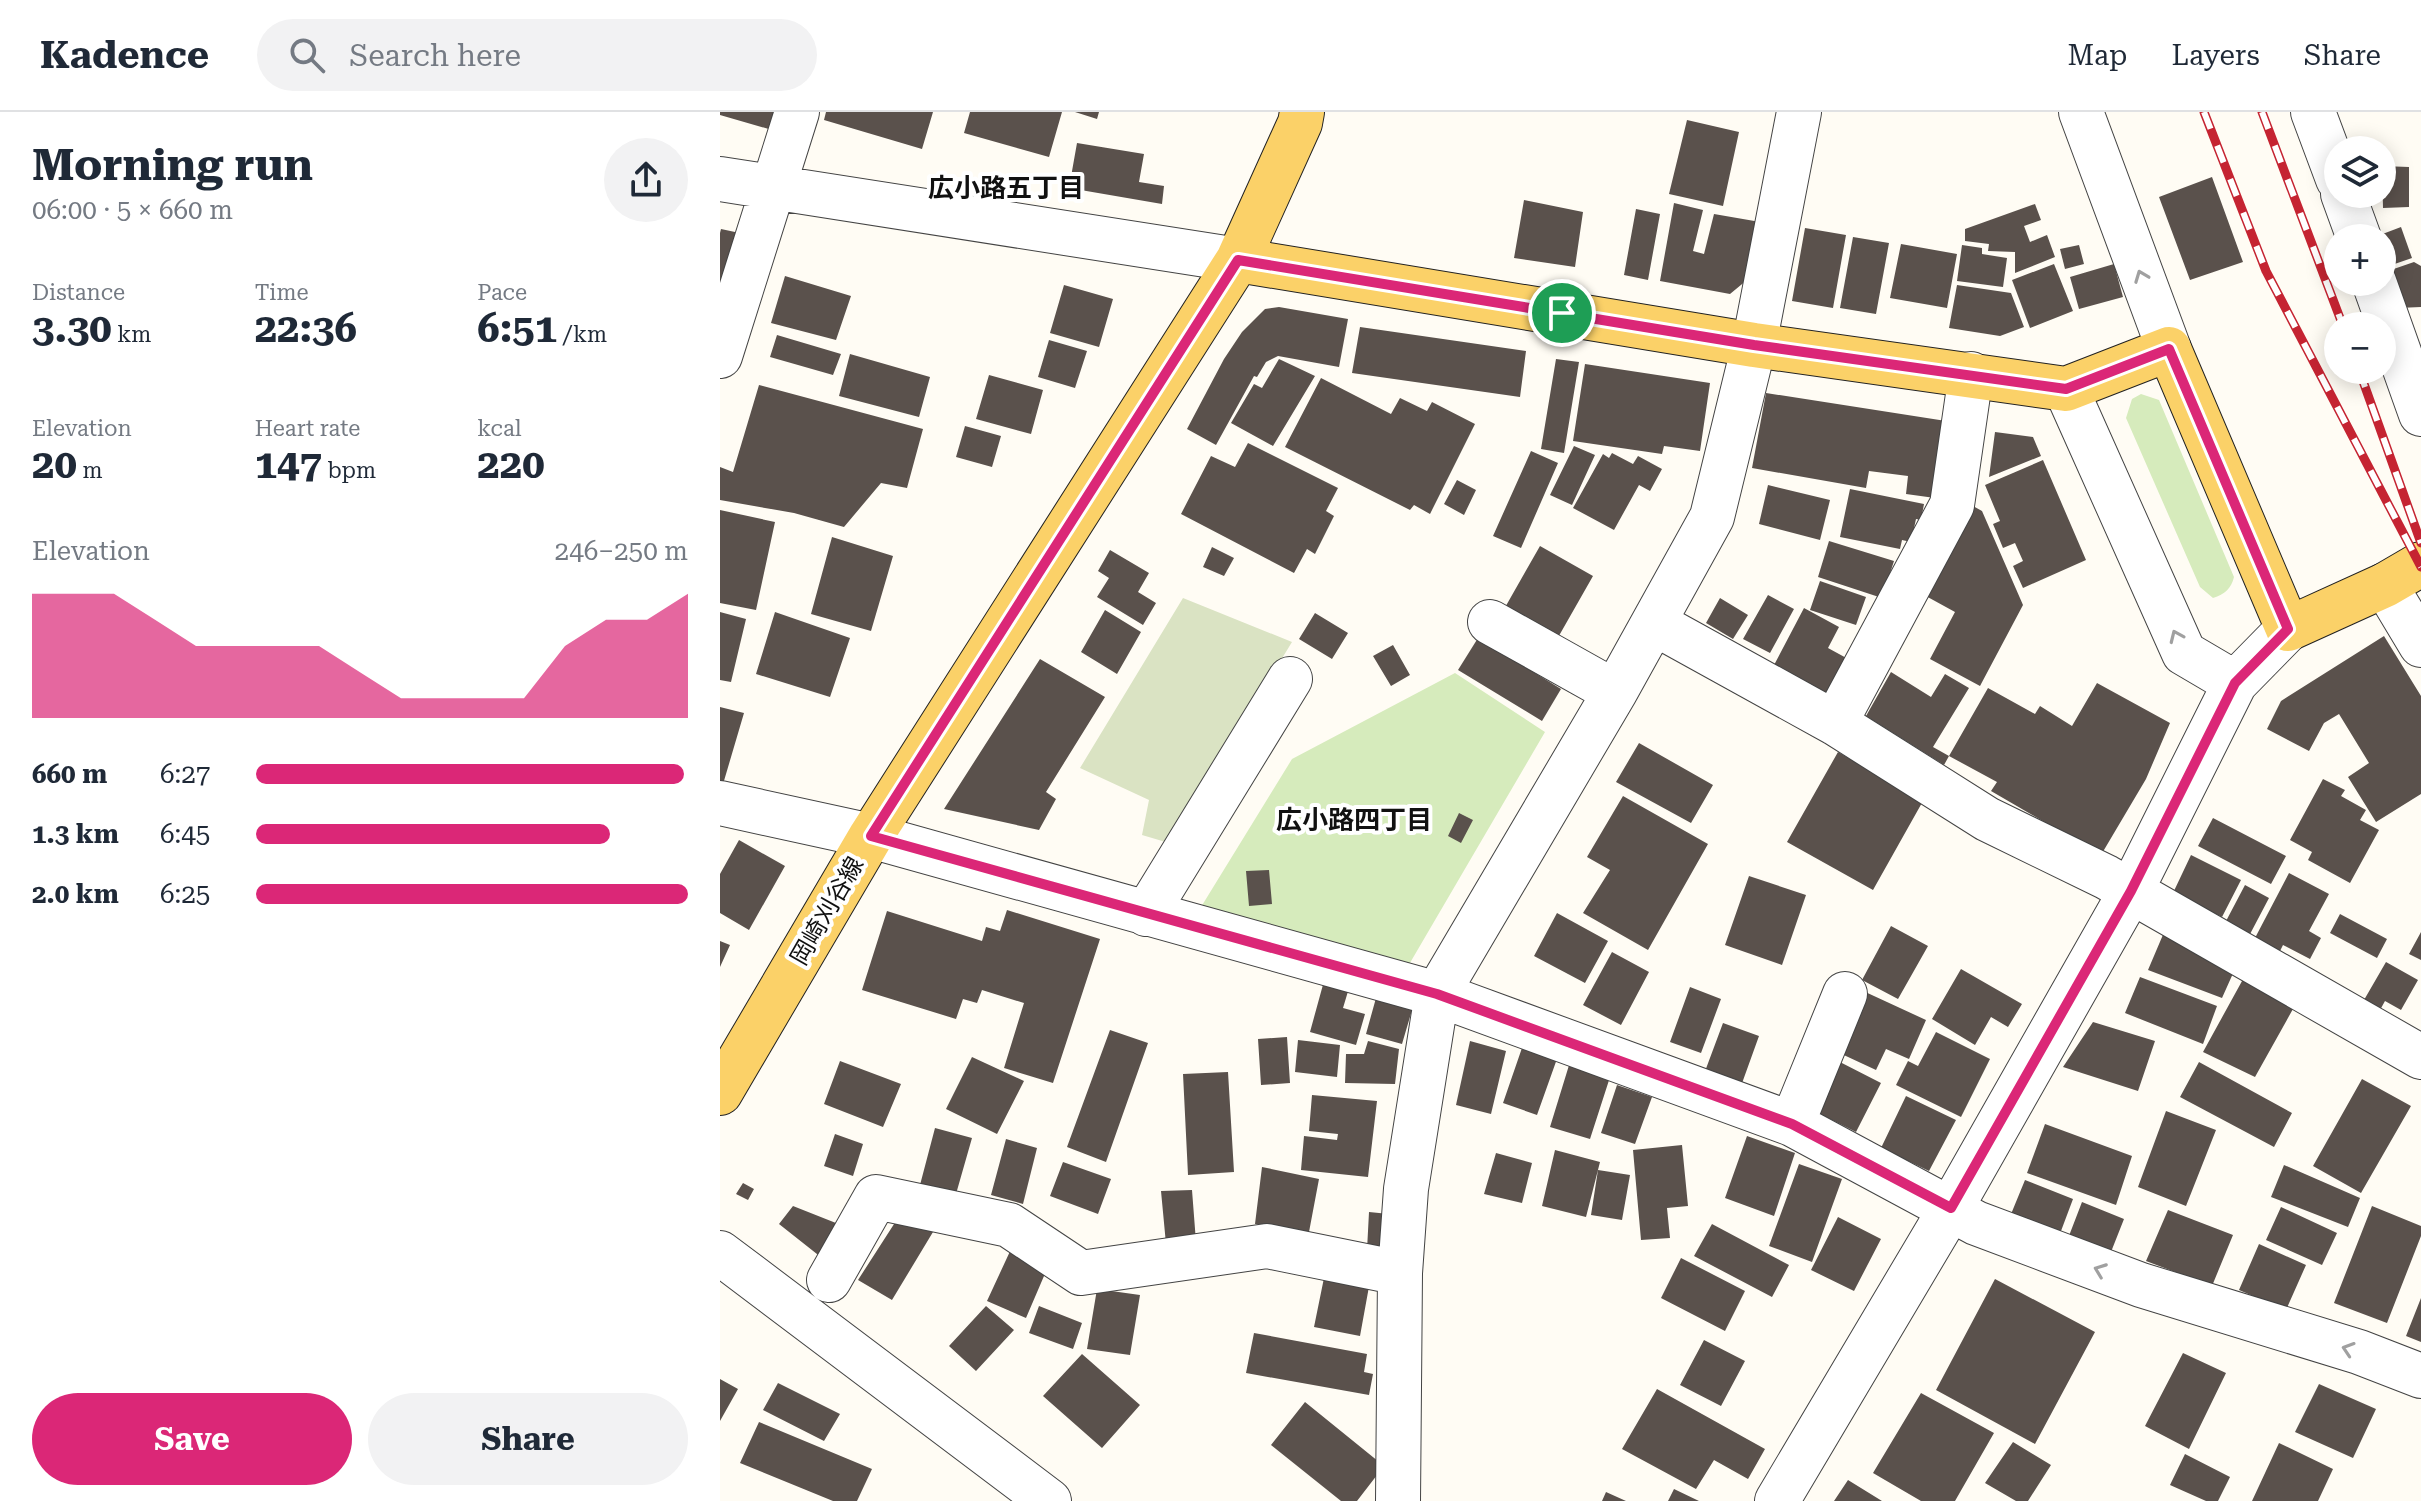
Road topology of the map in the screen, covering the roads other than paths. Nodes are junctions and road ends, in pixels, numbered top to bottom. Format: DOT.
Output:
graph roads {
  1 [pos="797,112"];
  2 [pos="1302,112"];
  3 [pos="2081,112"];
  4 [pos="2313,112"];
  5 [pos="1807,115"];
  6 [pos="2324,141"];
  7 [pos="720,179"];
  8 [pos="775,187"];
  9 [pos="1238,260"];
  10 [pos="2380,296"];
  11 [pos="1754,345"];
  12 [pos="2169,349"];
  13 [pos="720,356"];
  14 [pos="1971,374"];
  15 [pos="2417,382"];
  16 [pos="2066,389"];
  17 [pos="2403,575"];
  18 [pos="1490,622"];
  19 [pos="1654,623"];
  20 [pos="2288,629"];
  21 [pos="2421,645"];
  22 [pos="1290,679"];
  23 [pos="2235,683"];
  24 [pos="1615,692"];
  25 [pos="1835,723"];
  26 [pos="720,803"];
  27 [pos="871,836"];
  28 [pos="2131,891"];
  29 [pos="1146,914"];
  30 [pos="1437,994"];
  31 [pos="1845,994"];
  32 [pos="2421,1057"];
  33 [pos="720,1093"];
  34 [pos="1792,1124"];
  35 [pos="1951,1208"];
  36 [pos="720,1253"];
  37 [pos="1400,1273"];
  38 [pos="829,1280"];
  39 [pos="2421,1376"];
  40 [pos="1049,1501"];
  41 [pos="1398,1501"];
  42 [pos="1777,1501"];
  1 -- 8 [label="street"];
  2 -- 9 [label="main road, 岡崎刈谷線"];
  12 -- 3 [label="street, one-way"];
  4 -- 6 [label="street"];
  5 -- 11 [label="street"];
  7 -- 8 [label="street"];
  8 -- 9 [label="street"];
  8 -- 13 [label="street"];
  9 -- 11 [label="main road"];
  9 -- 27 [label="main road, 岡崎刈谷線"];
  10 -- 15 [label="street"];
  11 -- 14 [label="main road"];
  11 -- 19 [label="street"];
  12 -- 16 [label="main road"];
  12 -- 20 [label="main road"];
  14 -- 16 [label="main road"];
  14 -- 25 [label="street"];
  23 -- 16 [label="street, one-way"];
  17 -- 20 [label="main road"];
  17 -- 21 [label="street"];
  18 -- 24 [label="street"];
  19 -- 24 [label="street"];
  19 -- 25 [label="street"];
  20 -- 23 [label="street"];
  22 -- 29 [label="street"];
  23 -- 28 [label="street"];
  24 -- 30 [label="street"];
  25 -- 28 [label="street"];
  26 -- 27 [label="street"];
  27 -- 29 [label="street"];
  27 -- 33 [label="main road, 岡崎刈谷線"];
  28 -- 32 [label="street"];
  28 -- 35 [label="street"];
  29 -- 30 [label="street"];
  30 -- 34 [label="street"];
  30 -- 37 [label="street"];
  31 -- 34 [label="street"];
  34 -- 35 [label="street"];
  39 -- 35 [label="street, one-way"];
  35 -- 42 [label="street"];
  36 -- 40 [label="street"];
  37 -- 38 [label="street"];
  37 -- 41 [label="street"];
}
